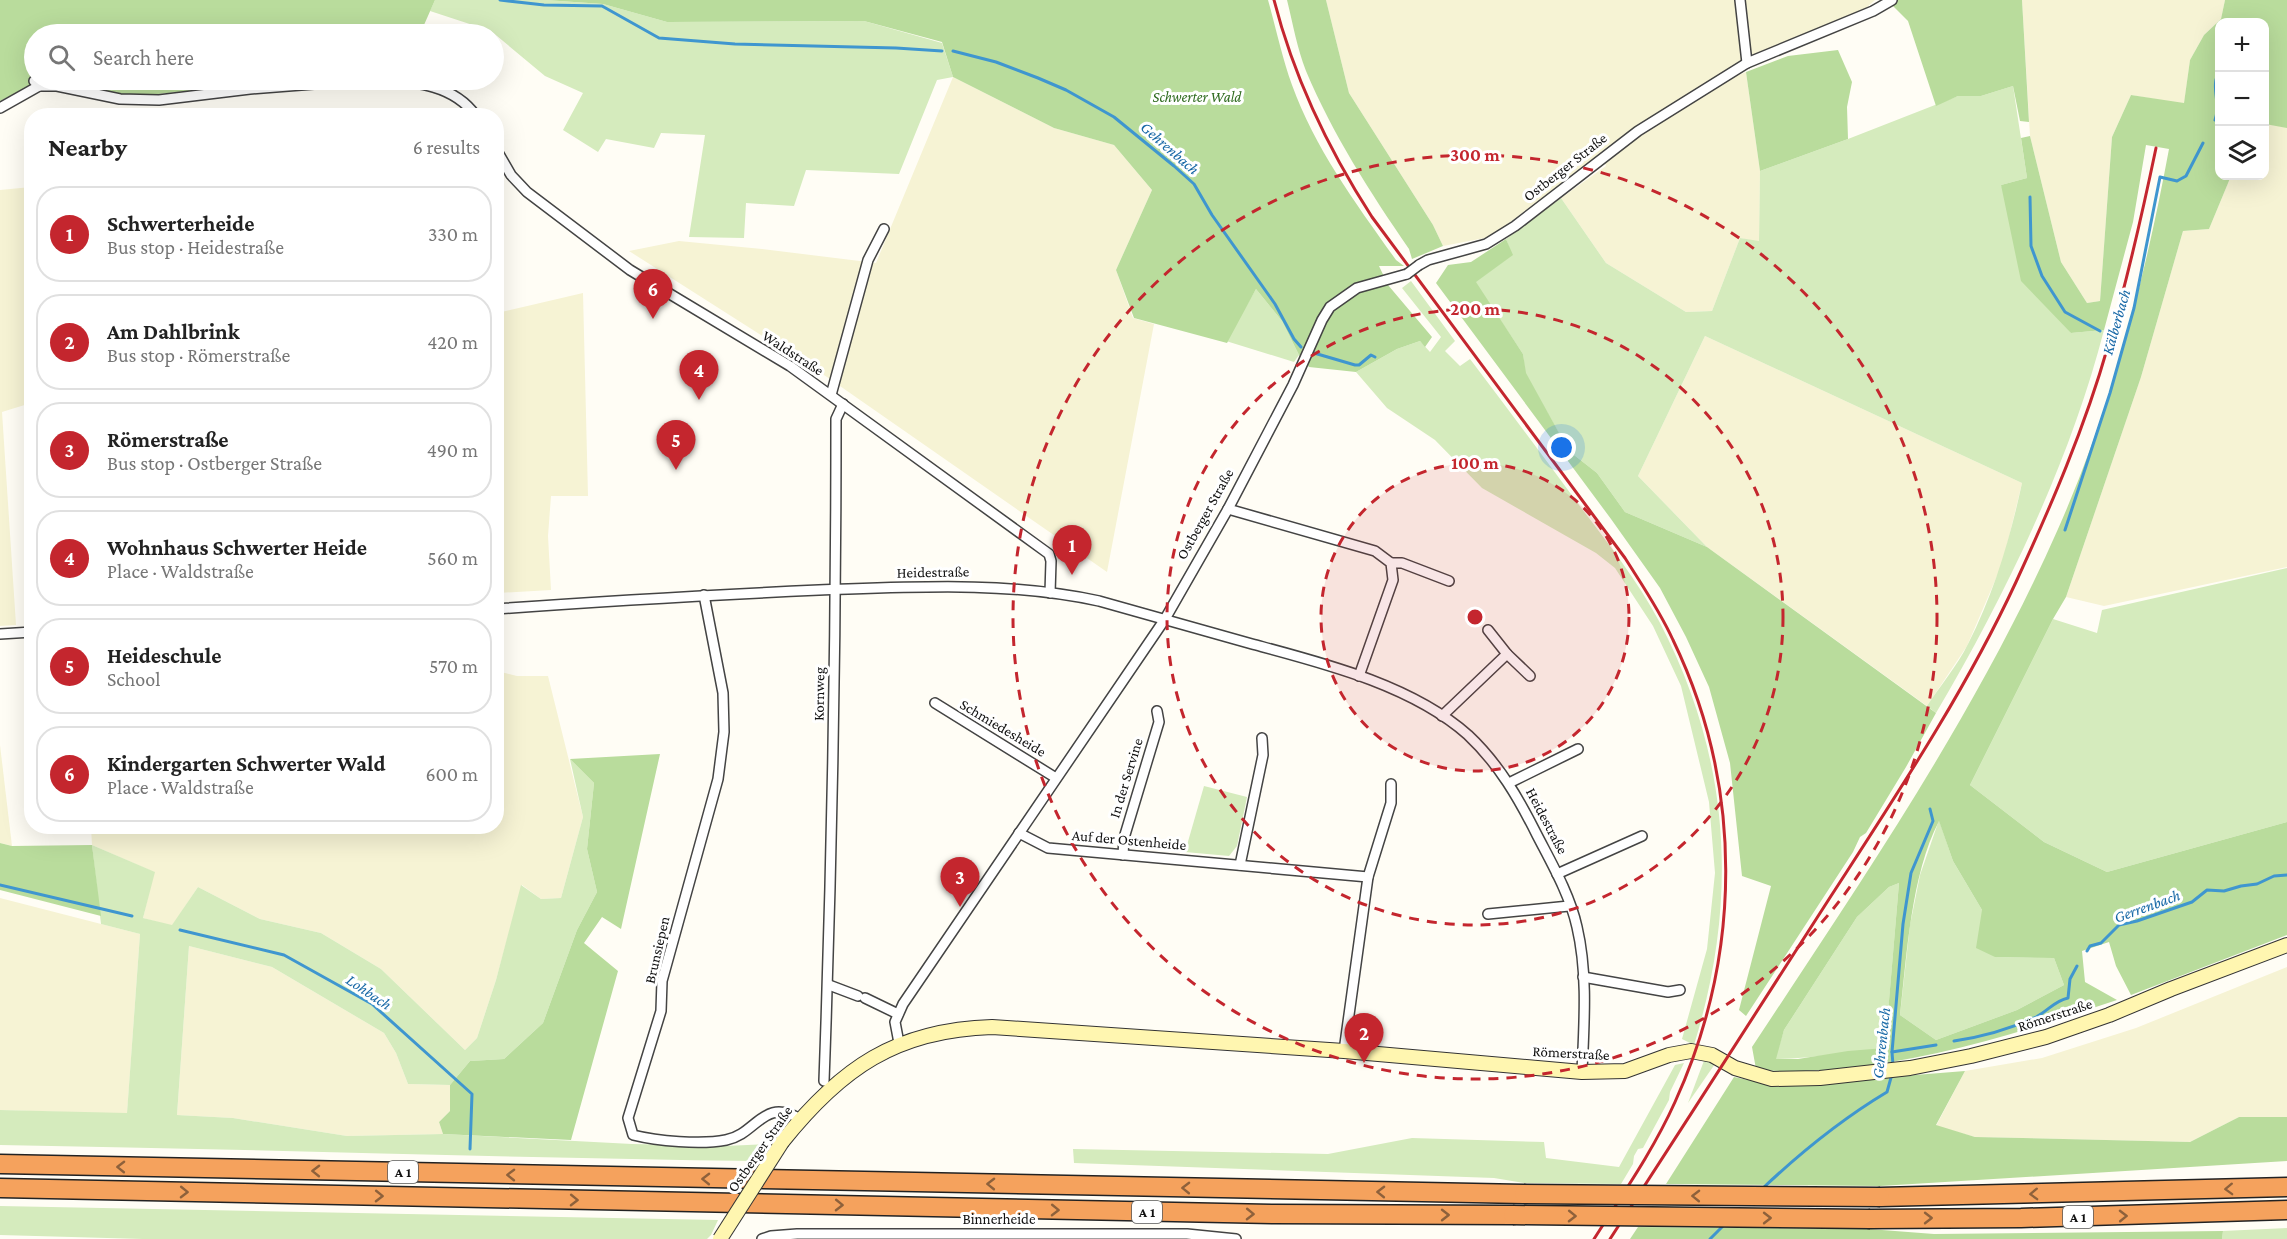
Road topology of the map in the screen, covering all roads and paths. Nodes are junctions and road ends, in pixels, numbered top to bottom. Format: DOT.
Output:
graph roads {
  1 [pos="1740,0"];
  2 [pos="1892,0"];
  3 [pos="1747,63"];
  4 [pos="27,90"];
  5 [pos="76,90"];
  6 [pos="242,90"];
  7 [pos="443,90"];
  8 [pos="0,108"];
  9 [pos="470,108"];
  10 [pos="504,163"];
  11 [pos="884,229"];
  12 [pos="831,395"];
  13 [pos="843,404"];
  14 [pos="1228,509"];
  15 [pos="1391,563"];
  16 [pos="1449,581"];
  17 [pos="836,590"];
  18 [pos="1050,593"];
  19 [pos="704,595"];
  20 [pos="504,608"];
  21 [pos="1165,620"];
  22 [pos="1488,630"];
  23 [pos="24,632"];
  24 [pos="0,634"];
  25 [pos="1507,654"];
  26 [pos="1359,676"];
  27 [pos="1530,676"];
  28 [pos="935,703"];
  29 [pos="1157,711"];
  30 [pos="1442,716"];
  31 [pos="1262,738"];
  32 [pos="1578,749"];
  33 [pos="1056,778"];
  34 [pos="1509,783"];
  35 [pos="1391,784"];
  36 [pos="1019,833"];
  37 [pos="1642,836"];
  38 [pos="1123,855"];
  39 [pos="1240,865"];
  40 [pos="1557,874"];
  41 [pos="1368,877"];
  42 [pos="1569,906"];
  43 [pos="1488,914"];
  44 [pos="2287,945"];
  45 [pos="1583,977"];
  46 [pos="829,985"];
  47 [pos="1680,990"];
  48 [pos="898,1014"];
  49 [pos="899,1043"];
  50 [pos="1344,1051"];
  51 [pos="1582,1072"];
  52 [pos="824,1081"];
  53 [pos="800,1119"];
  54 [pos="0,1164"];
  55 [pos="2287,1187"];
  56 [pos="0,1188"];
  57 [pos="2287,1210"];
  58 [pos="720,1239"];
  59 [pos="762,1239"];
  60 [pos="1236,1239"];
  1 -- 3 [label="street"];
  2 -- 3 [label="street, Ostberger Straße"];
  3 -- 14 [label="street, Ostberger Straße, bridge"];
  4 -- 8 [label="street"];
  5 -- 6 [label="street"];
  7 -- 9 [label="street"];
  10 -- 12 [label="street, Waldstraße"];
  11 -- 12 [label="street"];
  12 -- 13 [label="street, Waldstraße"];
  13 -- 17 [label="street, Kornweg"];
  13 -- 18 [label="street, Waldstraße"];
  14 -- 15 [label="street"];
  14 -- 21 [label="street, Ostberger Straße"];
  15 -- 16 [label="street"];
  15 -- 26 [label="street"];
  17 -- 18 [label="street, Heidestraße"];
  17 -- 19 [label="street, Heidestraße"];
  17 -- 46 [label="street, Kornweg"];
  18 -- 21 [label="street, Heidestraße"];
  19 -- 20 [label="street, Heidestraße"];
  19 -- 53 [label="street, Brunsiepen"];
  21 -- 26 [label="street, Heidestraße"];
  21 -- 33 [label="street, Ostberger Straße"];
  22 -- 25 [label="street"];
  23 -- 24 [label="street"];
  25 -- 27 [label="street"];
  25 -- 30 [label="street"];
  26 -- 30 [label="street, Heidestraße"];
  28 -- 33 [label="street, Schmiedesheide"];
  29 -- 38 [label="street, In der Servine"];
  30 -- 34 [label="street, Heidestraße"];
  31 -- 39 [label="street"];
  32 -- 34 [label="street, Heidestraße"];
  33 -- 36 [label="street, Ostberger Straße"];
  34 -- 40 [label="street, Heidestraße"];
  35 -- 41 [label="street"];
  36 -- 38 [label="street, Auf der Ostenheide"];
  36 -- 48 [label="street, Ostberger Straße"];
  37 -- 40 [label="street, Heidestraße"];
  38 -- 39 [label="street, Auf der Ostenheide"];
  39 -- 41 [label="street, Auf der Ostenheide"];
  40 -- 42 [label="street, Heidestraße"];
  41 -- 50 [label="street"];
  42 -- 43 [label="street"];
  42 -- 45 [label="street, Heidestraße"];
  44 -- 51 [label="street, Römerstraße"];
  45 -- 47 [label="street"];
  45 -- 51 [label="street, Heidestraße"];
  46 -- 48 [label="street"];
  46 -- 52 [label="street, Kornweg"];
  48 -- 49 [label="street"];
  49 -- 50 [label="street, Römerstraße"];
  49 -- 53 [label="street, Ostberger Straße"];
  50 -- 51 [label="street, Römerstraße"];
  53 -- 58 [label="street, Ostberger Straße, bridge"];
  55 -- 54 [label="highway, A 1, one-way, bridge"];
  56 -- 57 [label="highway, A 1, one-way, bridge"];
  59 -- 60 [label="street, Binnerheide"];
}
